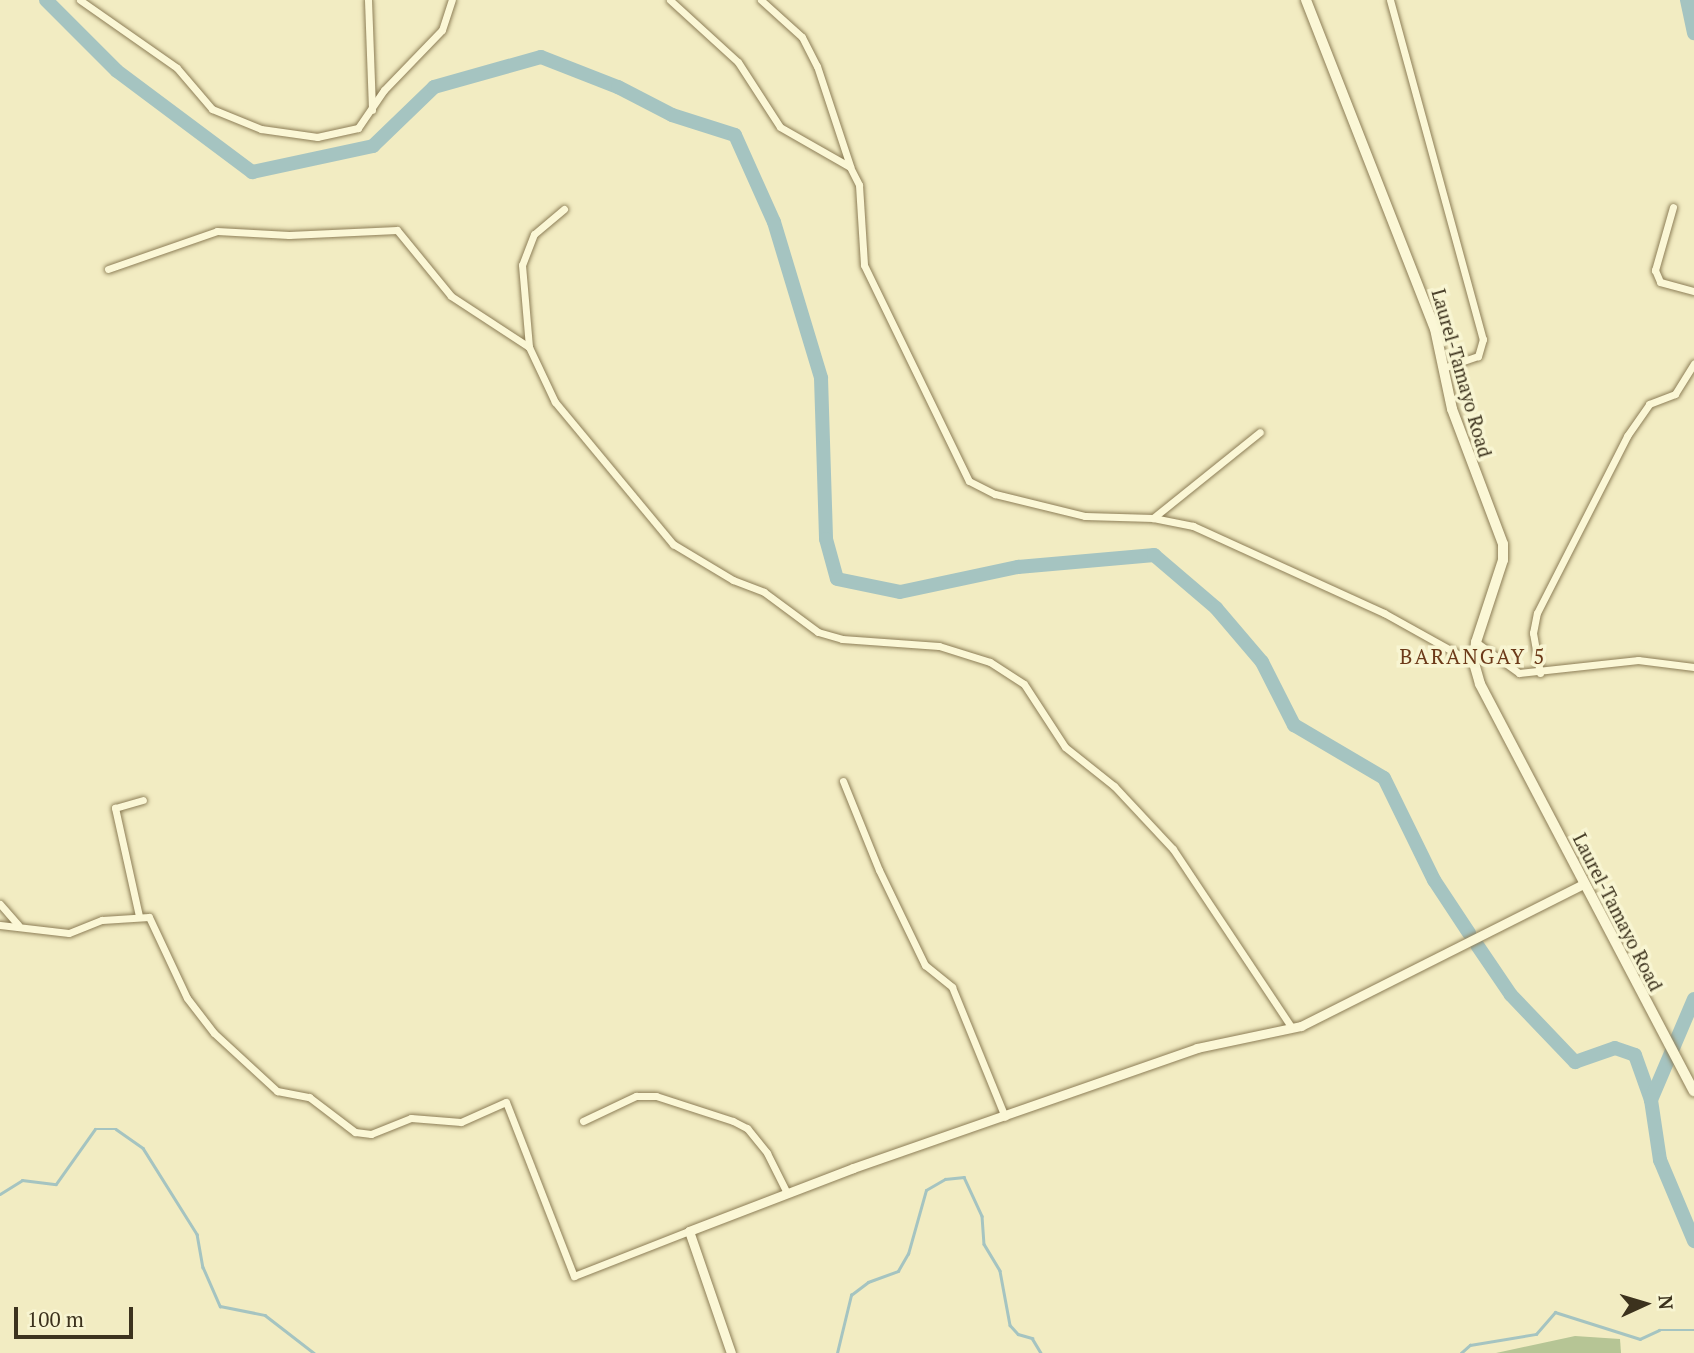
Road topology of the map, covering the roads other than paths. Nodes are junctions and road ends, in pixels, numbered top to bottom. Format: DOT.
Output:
graph roads {
  1 [pos="80,0"];
  2 [pos="368,0"];
  3 [pos="452,0"];
  4 [pos="670,0"];
  5 [pos="761,0"];
  6 [pos="1306,0"];
  7 [pos="1390,0"];
  8 [pos="372,110"];
  9 [pos="850,167"];
  10 [pos="1672,207"];
  11 [pos="564,209"];
  12 [pos="108,269"];
  13 [pos="1694,291"];
  14 [pos="529,347"];
  15 [pos="1694,364"];
  16 [pos="1444,368"];
  17 [pos="1260,432"];
  18 [pos="1153,518"];
  19 [pos="1476,642"];
  20 [pos="1474,663"];
  21 [pos="1694,667"];
  22 [pos="1540,673"];
  23 [pos="843,781"];
  24 [pos="143,800"];
  25 [pos="1583,884"];
  26 [pos="0,904"];
  27 [pos="139,916"];
  28 [pos="0,925"];
  29 [pos="18,925"];
  30 [pos="1290,1025"];
  31 [pos="1694,1091"];
  32 [pos="1005,1117"];
  33 [pos="583,1121"];
  34 [pos="788,1193"];
  35 [pos="689,1231"];
  36 [pos="731,1353"];
  1 -- 8 [label="street"];
  2 -- 8 [label="street"];
  3 -- 8 [label="street"];
  4 -- 9 [label="street"];
  5 -- 9 [label="street"];
  6 -- 16 [label="main road, Laurel-Tamayo Road"];
  7 -- 16 [label="street"];
  9 -- 18 [label="street"];
  10 -- 13 [label="street"];
  11 -- 14 [label="street"];
  12 -- 14 [label="street"];
  14 -- 30 [label="street"];
  15 -- 22 [label="street"];
  16 -- 19 [label="main road, Laurel-Tamayo Road"];
  17 -- 18 [label="street"];
  18 -- 20 [label="street"];
  19 -- 20 [label="main road, Laurel-Tamayo Road"];
  19 -- 22 [label="street"];
  20 -- 25 [label="main road, Laurel-Tamayo Road"];
  21 -- 22 [label="street"];
  23 -- 32 [label="street"];
  24 -- 27 [label="street"];
  25 -- 30 [label="street"];
  25 -- 31 [label="main road, Laurel-Tamayo Road"];
  26 -- 29 [label="street"];
  27 -- 29 [label="street"];
  27 -- 35 [label="street"];
  28 -- 29 [label="street"];
  30 -- 32 [label="street"];
  32 -- 34 [label="street"];
  33 -- 34 [label="street"];
  34 -- 35 [label="street"];
  35 -- 36 [label="street"];
}
